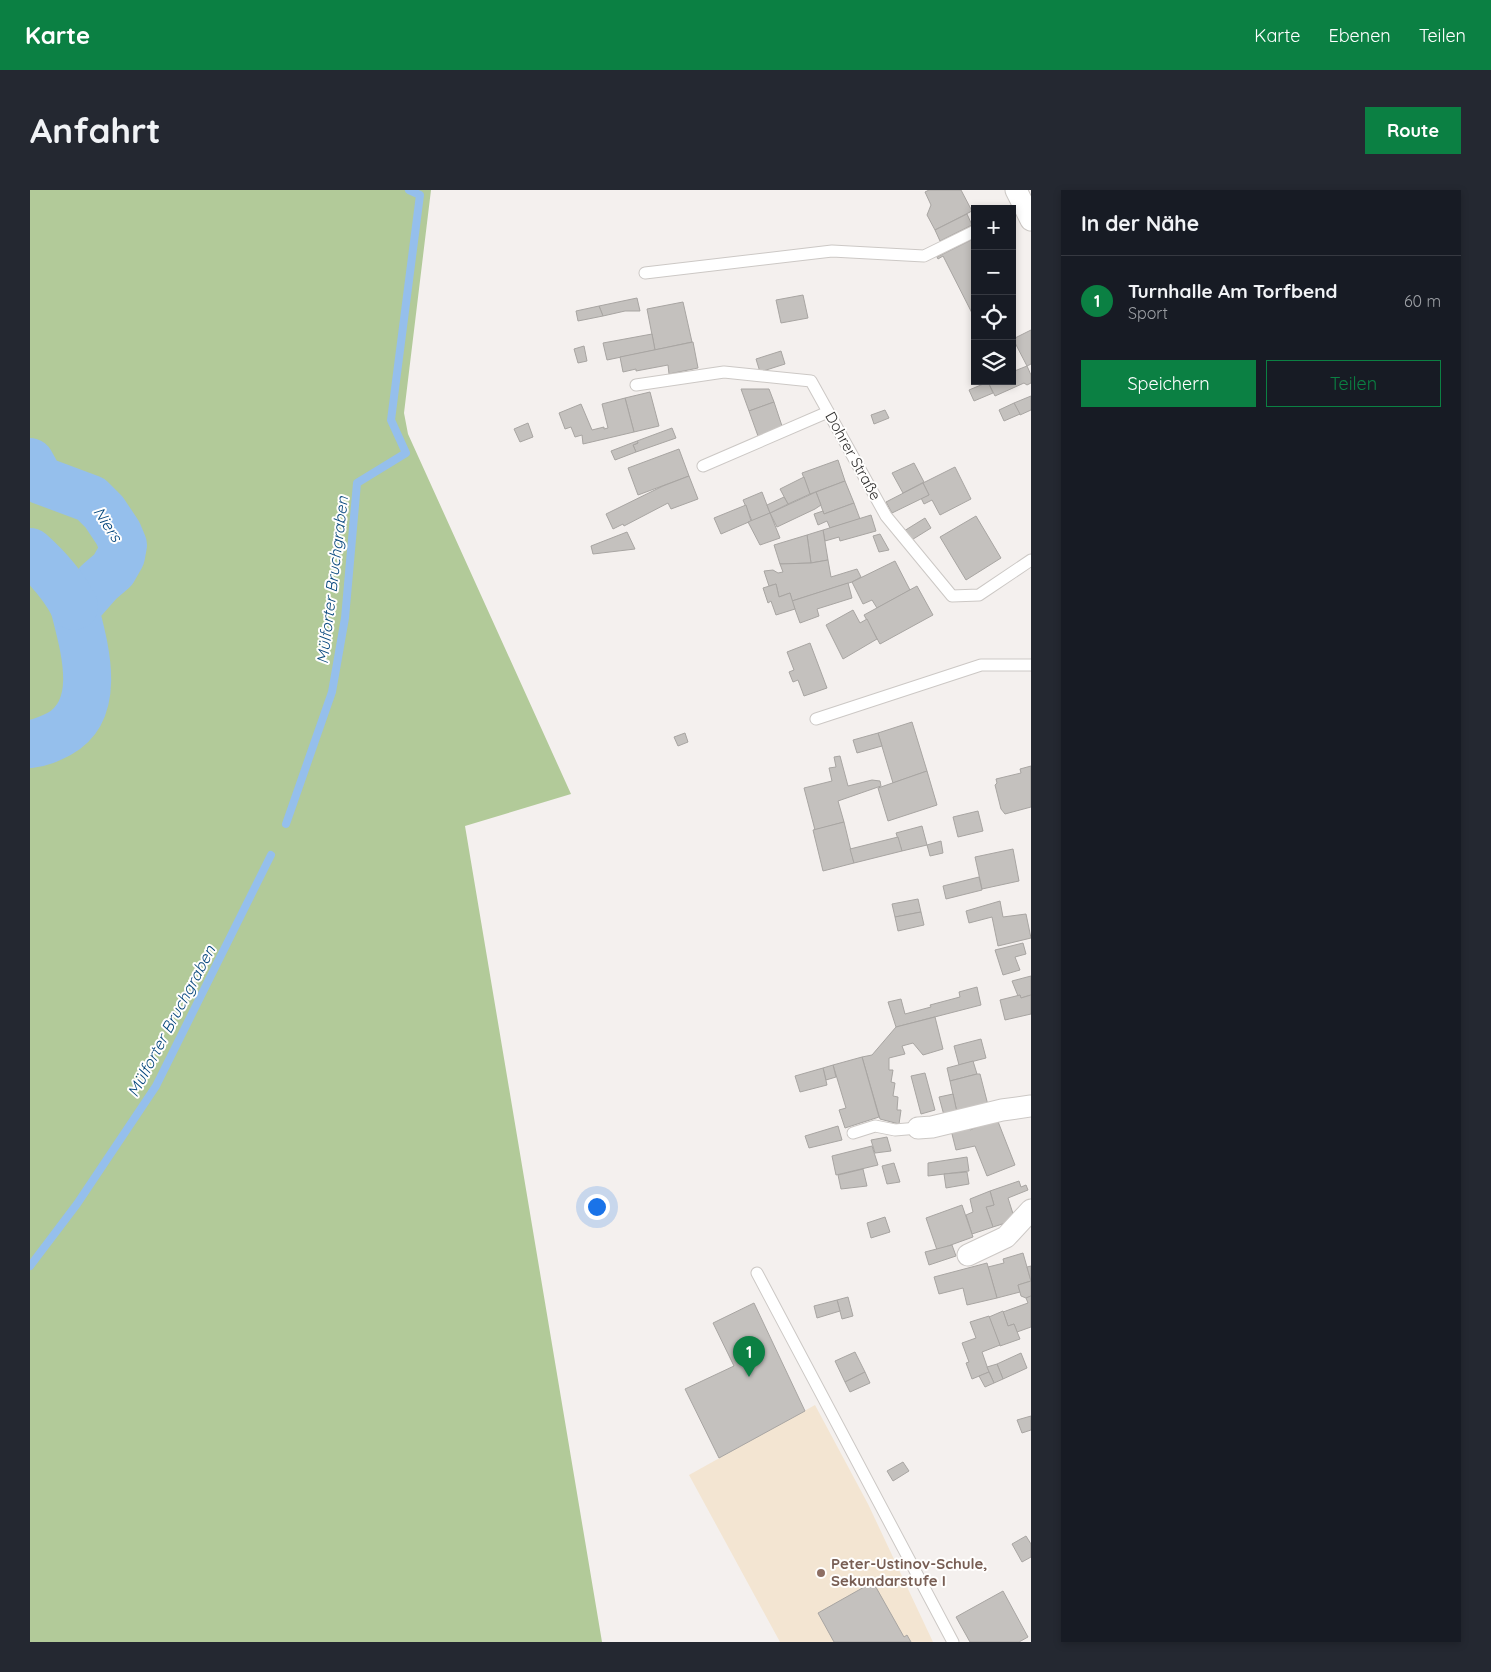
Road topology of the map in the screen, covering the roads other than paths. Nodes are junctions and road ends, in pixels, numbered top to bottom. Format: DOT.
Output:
graph roads {
  1 [pos="971,233"];
  2 [pos="645,273"];
  3 [pos="636,385"];
  4 [pos="828,412"];
  5 [pos="703,466"];
  6 [pos="1031,560"];
  7 [pos="1031,665"];
  8 [pos="816,719"];
  9 [pos="1031,1106"];
  10 [pos="918,1128"];
  11 [pos="852,1133"];
  12 [pos="1031,1210"];
  13 [pos="968,1255"];
  14 [pos="757,1273"];
  15 [pos="952,1642"];
  1 -- 2 [label="lane"];
  3 -- 4 [label="lane, Dohrer Straße"];
  4 -- 5 [label="lane"];
  4 -- 6 [label="lane, Dohrer Straße"];
  7 -- 8 [label="lane"];
  9 -- 10 [label="street"];
  10 -- 11 [label="lane"];
  12 -- 13 [label="street"];
  14 -- 15 [label="lane"];
}
